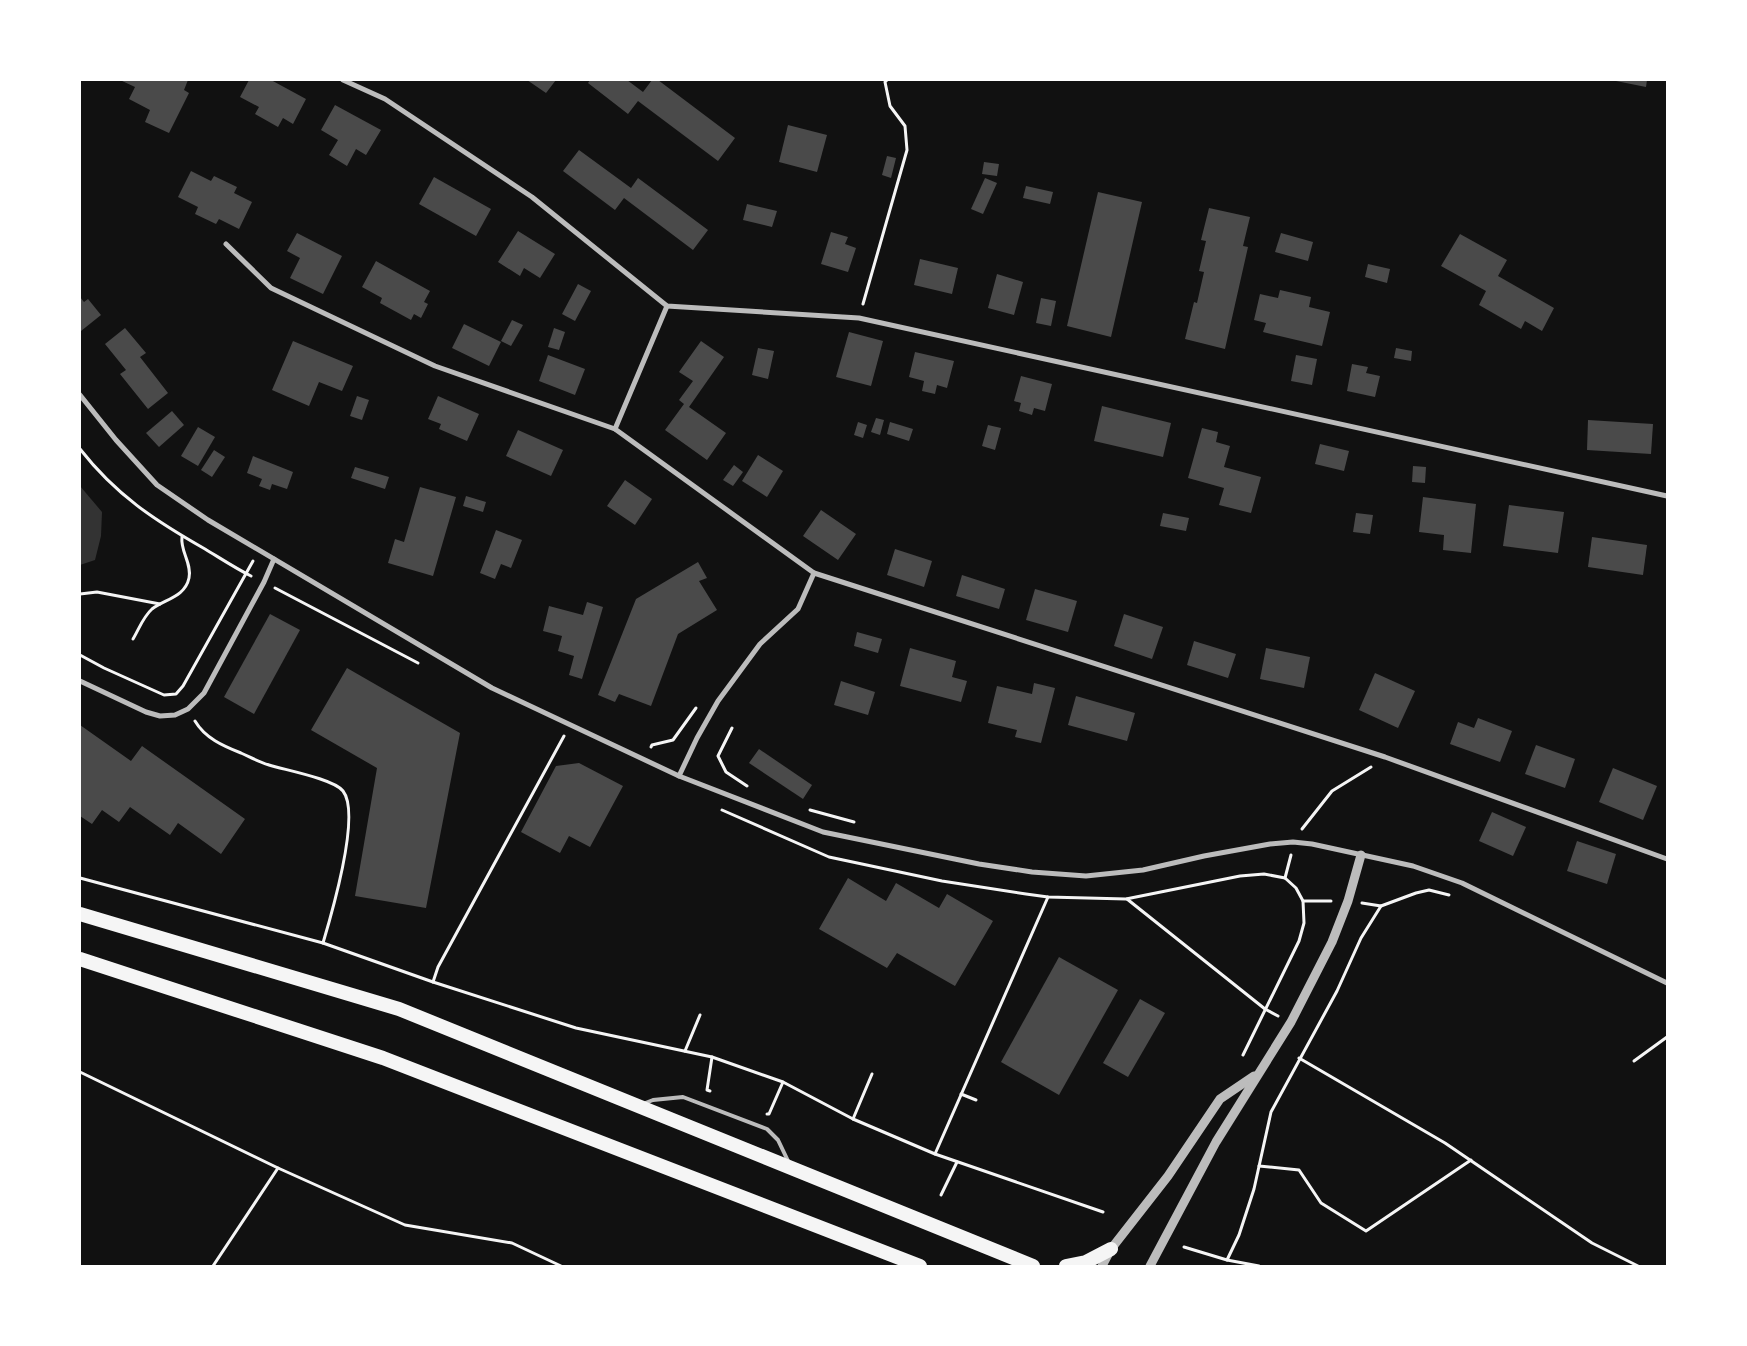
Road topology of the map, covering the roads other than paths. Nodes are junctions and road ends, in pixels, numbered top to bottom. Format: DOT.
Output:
graph roads {
  1 [pos="343,80"];
  2 [pos="226,244"];
  3 [pos="667,306"];
  4 [pos="80,395"];
  5 [pos="615,429"];
  6 [pos="1667,496"];
  7 [pos="274,559"];
  8 [pos="814,573"];
  9 [pos="80,681"];
  10 [pos="679,776"];
  11 [pos="1361,855"];
  12 [pos="1667,859"];
  13 [pos="80,914"];
  14 [pos="80,959"];
  15 [pos="1667,983"];
  16 [pos="1258,1073"];
  17 [pos="638,1106"];
  18 [pos="790,1168"];
  19 [pos="1111,1249"];
  20 [pos="920,1266"];
  21 [pos="1033,1266"];
  22 [pos="1066,1266"];
  23 [pos="1102,1266"];
  24 [pos="1150,1266"];
  1 -- 3 [label="street"];
  2 -- 5 [label="street"];
  3 -- 5 [label="street"];
  3 -- 6 [label="street"];
  4 -- 7 [label="street"];
  5 -- 8 [label="street"];
  7 -- 9 [label="street"];
  7 -- 10 [label="street"];
  8 -- 10 [label="street"];
  8 -- 12 [label="street"];
  10 -- 11 [label="street"];
  11 -- 15 [label="street"];
  11 -- 16 [label="street"];
  13 -- 17 [label="highway"];
  14 -- 20 [label="highway"];
  16 -- 19 [label="street"];
  16 -- 24 [label="street"];
  17 -- 18 [label="highway"];
  17 -- 18 [label="lane"];
  18 -- 21 [label="highway"];
  19 -- 22 [label="highway"];
  19 -- 23 [label="street"];
}
